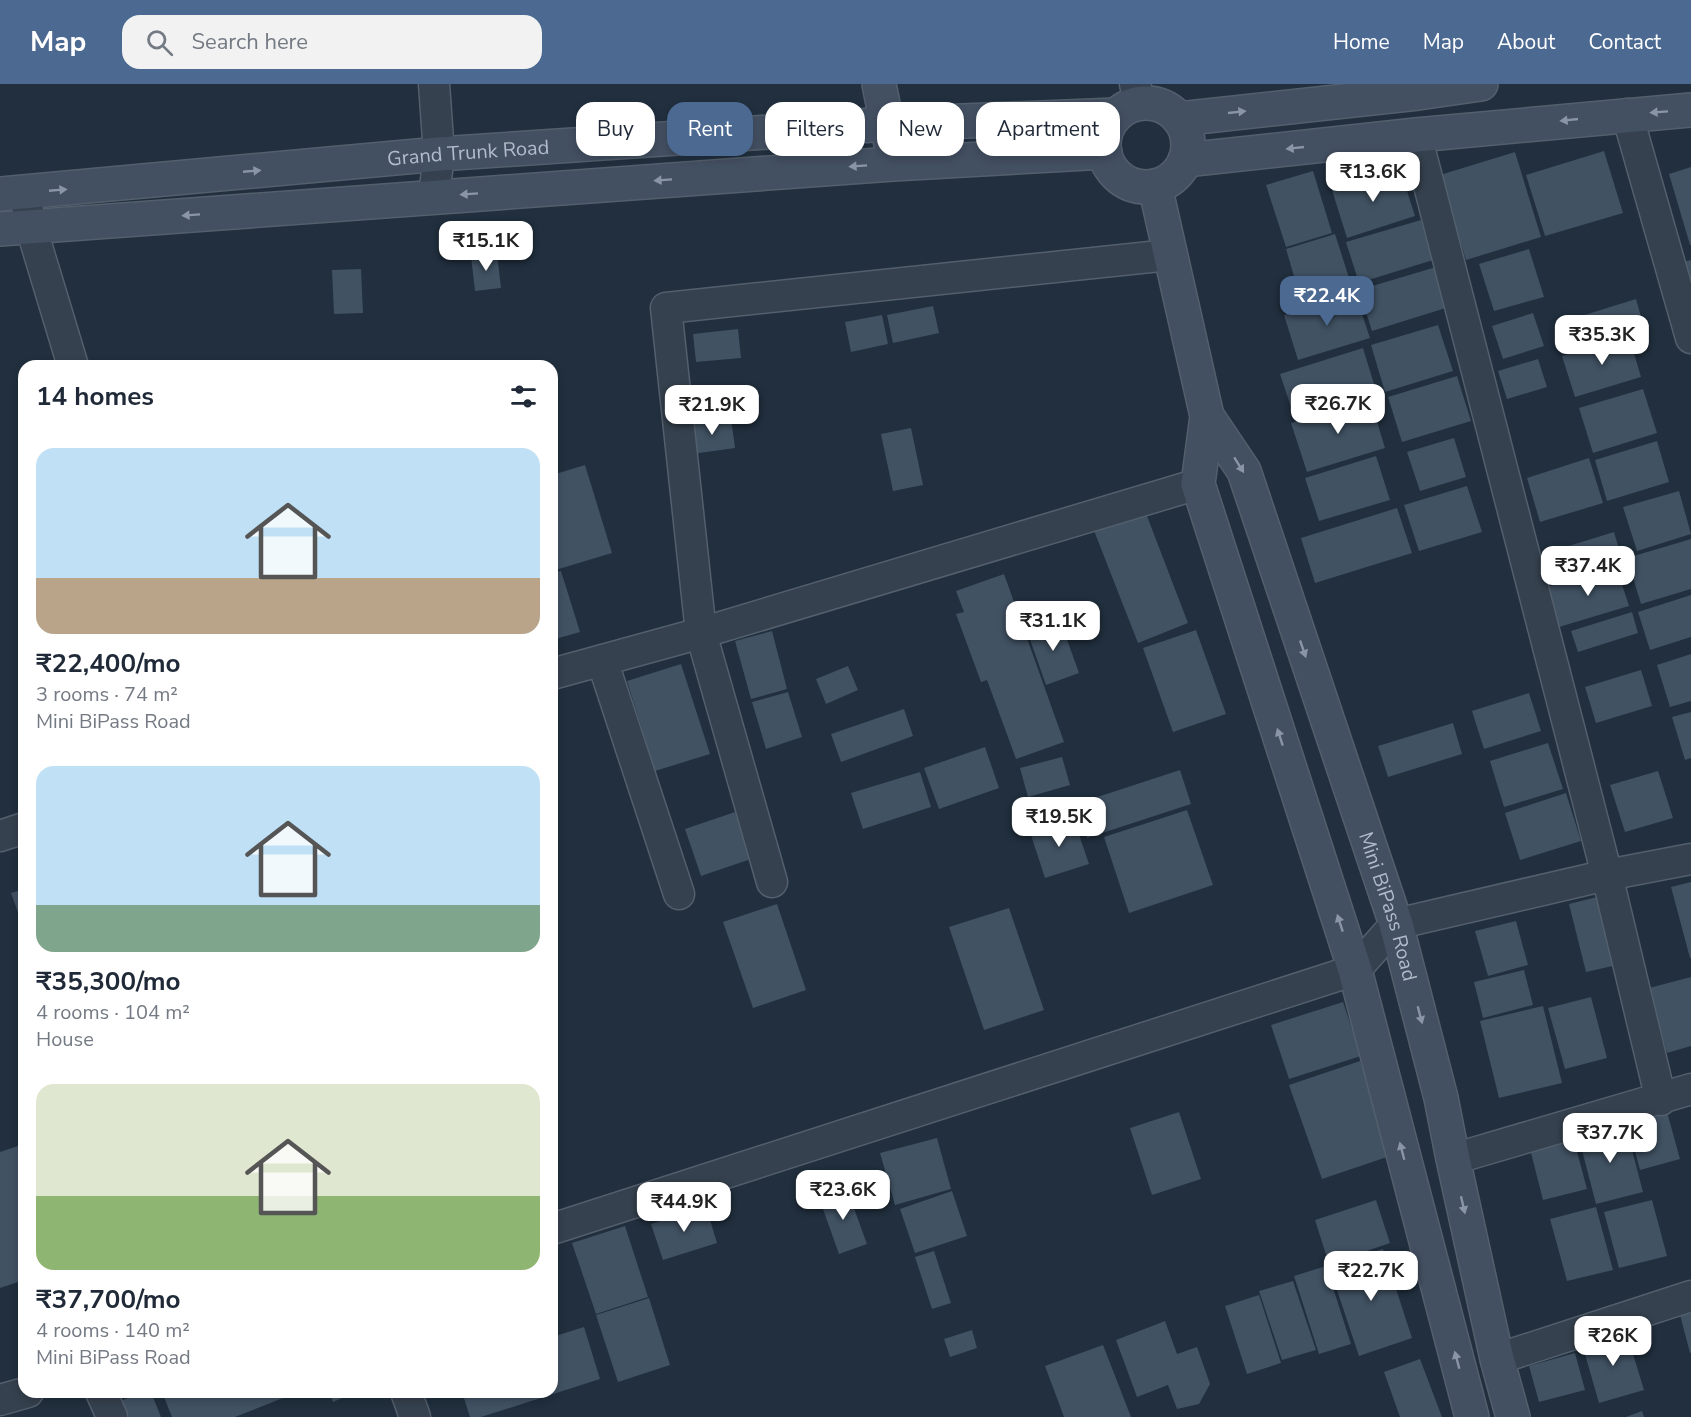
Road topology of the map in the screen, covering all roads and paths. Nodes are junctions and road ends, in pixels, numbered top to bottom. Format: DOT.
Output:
graph roads {
  1 [pos="434,84"];
  2 [pos="879,84"];
  3 [pos="1468,84"];
  4 [pos="1481,84"];
  5 [pos="1380,90"];
  6 [pos="1130,101"];
  7 [pos="883,102"];
  8 [pos="1691,110"];
  9 [pos="1120,112"];
  10 [pos="1627,114"];
  11 [pos="964,117"];
  12 [pos="1179,119"];
  13 [pos="877,125"];
  14 [pos="1416,135"];
  15 [pos="439,154"];
  16 [pos="892,156"];
  17 [pos="1034,156"];
  18 [pos="1106,156"];
  19 [pos="1185,160"];
  20 [pos="893,164"];
  21 [pos="1155,186"];
  22 [pos="12,193"];
  23 [pos="434,196"];
  24 [pos="16,228"];
  25 [pos="1169,255"];
  26 [pos="1691,338"];
  27 [pos="71,360"];
  28 [pos="1207,416"];
  29 [pos="1198,484"];
  30 [pos="701,633"];
  31 [pos="602,660"];
  32 [pos="558,672"];
  33 [pos="18,830"];
  34 [pos="0,836"];
  35 [pos="1691,859"];
  36 [pos="1607,875"];
  37 [pos="772,882"];
  38 [pos="679,894"];
  39 [pos="1396,924"];
  40 [pos="1355,970"];
  41 [pos="1691,1089"];
  42 [pos="1661,1100"];
  43 [pos="1453,1160"];
  44 [pos="558,1227"];
  45 [pos="1691,1296"];
  46 [pos="1497,1359"];
  47 [pos="18,1395"];
  48 [pos="104,1398"];
  49 [pos="408,1398"];
  50 [pos="0,1400"];
  51 [pos="112,1417"];
  52 [pos="415,1417"];
  53 [pos="1472,1417"];
  54 [pos="1513,1417"];
  1 -- 15 [label="street"];
  2 -- 7 [label="main road"];
  3 -- 4 [label="main road"];
  3 -- 5 [label="main road"];
  12 -- 5 [label="main road, one-way"];
  6 -- 9 [label="main road"];
  6 -- 11 [label="main road, Grand Trunk Road"];
  6 -- 12 [label="main road, Grand Trunk Road"];
  8 -- 10 [label="main road, one-way"];
  10 -- 14 [label="main road, one-way"];
  10 -- 26 [label="street"];
  12 -- 19 [label="main road"];
  13 -- 15 [label="main road, Grand Trunk Road"];
  14 -- 19 [label="main road, one-way"];
  14 -- 36 [label="street"];
  22 -- 15 [label="main road, Grand Trunk Road, one-way"];
  15 -- 23 [label="street"];
  16 -- 20 [label="main road"];
  17 -- 20 [label="main road"];
  18 -- 21 [label="main road"];
  19 -- 21 [label="main road"];
  20 -- 23 [label="main road, one-way"];
  21 -- 25 [label="main road"];
  22 -- 24 [label="street"];
  23 -- 24 [label="main road, one-way"];
  24 -- 27 [label="street"];
  25 -- 28 [label="main road"];
  25 -- 30 [label="street"];
  28 -- 29 [label="main road"];
  28 -- 39 [label="main road, Mini BiPass Road, one-way"];
  29 -- 30 [label="street"];
  40 -- 29 [label="main road, one-way"];
  30 -- 31 [label="street"];
  30 -- 37 [label="street"];
  31 -- 32 [label="street"];
  31 -- 38 [label="street"];
  33 -- 34 [label="street"];
  35 -- 36 [label="street"];
  36 -- 39 [label="street"];
  36 -- 42 [label="street"];
  39 -- 40 [label="street"];
  39 -- 43 [label="main road, Mini BiPass Road, one-way"];
  40 -- 44 [label="street"];
  53 -- 40 [label="main road, one-way"];
  41 -- 42 [label="street"];
  42 -- 43 [label="street"];
  43 -- 46 [label="main road, Mini BiPass Road, one-way"];
  45 -- 46 [label="street"];
  46 -- 54 [label="main road, Mini BiPass Road"];
  47 -- 50 [label="street"];
  48 -- 51 [label="street"];
  49 -- 52 [label="street"];
}
